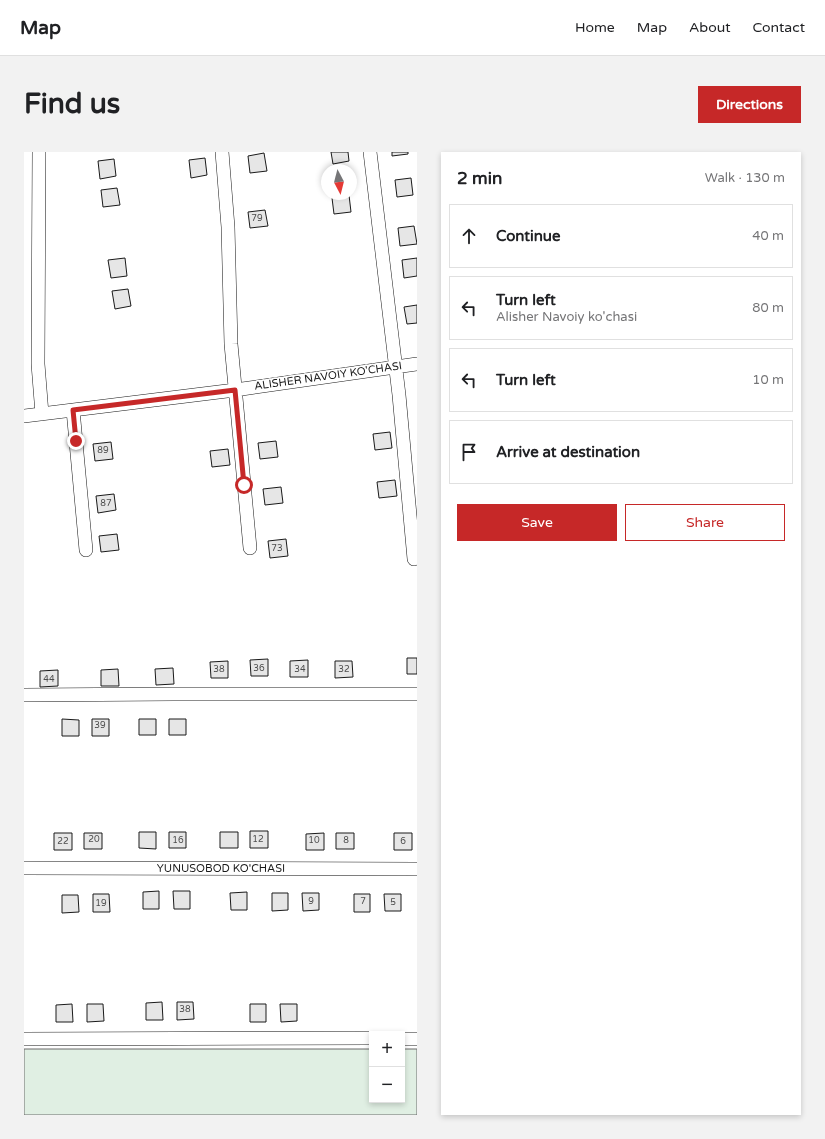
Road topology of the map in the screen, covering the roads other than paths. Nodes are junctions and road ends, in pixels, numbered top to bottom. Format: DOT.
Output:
graph roads {
  1 [pos="38,152"];
  2 [pos="222,152"];
  3 [pos="370,152"];
  4 [pos="417,364"];
  5 [pos="395,367"];
  6 [pos="235,390"];
  7 [pos="73,410"];
  8 [pos="42,414"];
  9 [pos="24,416"];
  10 [pos="250,548"];
  11 [pos="86,550"];
  12 [pos="414,559"];
  13 [pos="417,694"];
  14 [pos="24,695"];
  15 [pos="24,868"];
  16 [pos="417,868"];
  17 [pos="369,1038"];
  18 [pos="24,1039"];
  19 [pos="405,1039"];
  20 [pos="417,1039"];
  1 -- 8 [label="street"];
  2 -- 6 [label="street"];
  3 -- 5 [label="street"];
  4 -- 5 [label="street, ALISHER NAVOIY KO'CHASI"];
  5 -- 6 [label="street, ALISHER NAVOIY KO'CHASI"];
  5 -- 12 [label="street"];
  6 -- 7 [label="street, ALISHER NAVOIY KO'CHASI"];
  6 -- 10 [label="street"];
  7 -- 8 [label="street, ALISHER NAVOIY KO'CHASI"];
  7 -- 11 [label="street"];
  8 -- 9 [label="street, ALISHER NAVOIY KO'CHASI"];
  13 -- 14 [label="street"];
  15 -- 16 [label="street, YUNUSOBOD KO'CHASI"];
  17 -- 18 [label="street"];
  19 -- 20 [label="street"];
}
